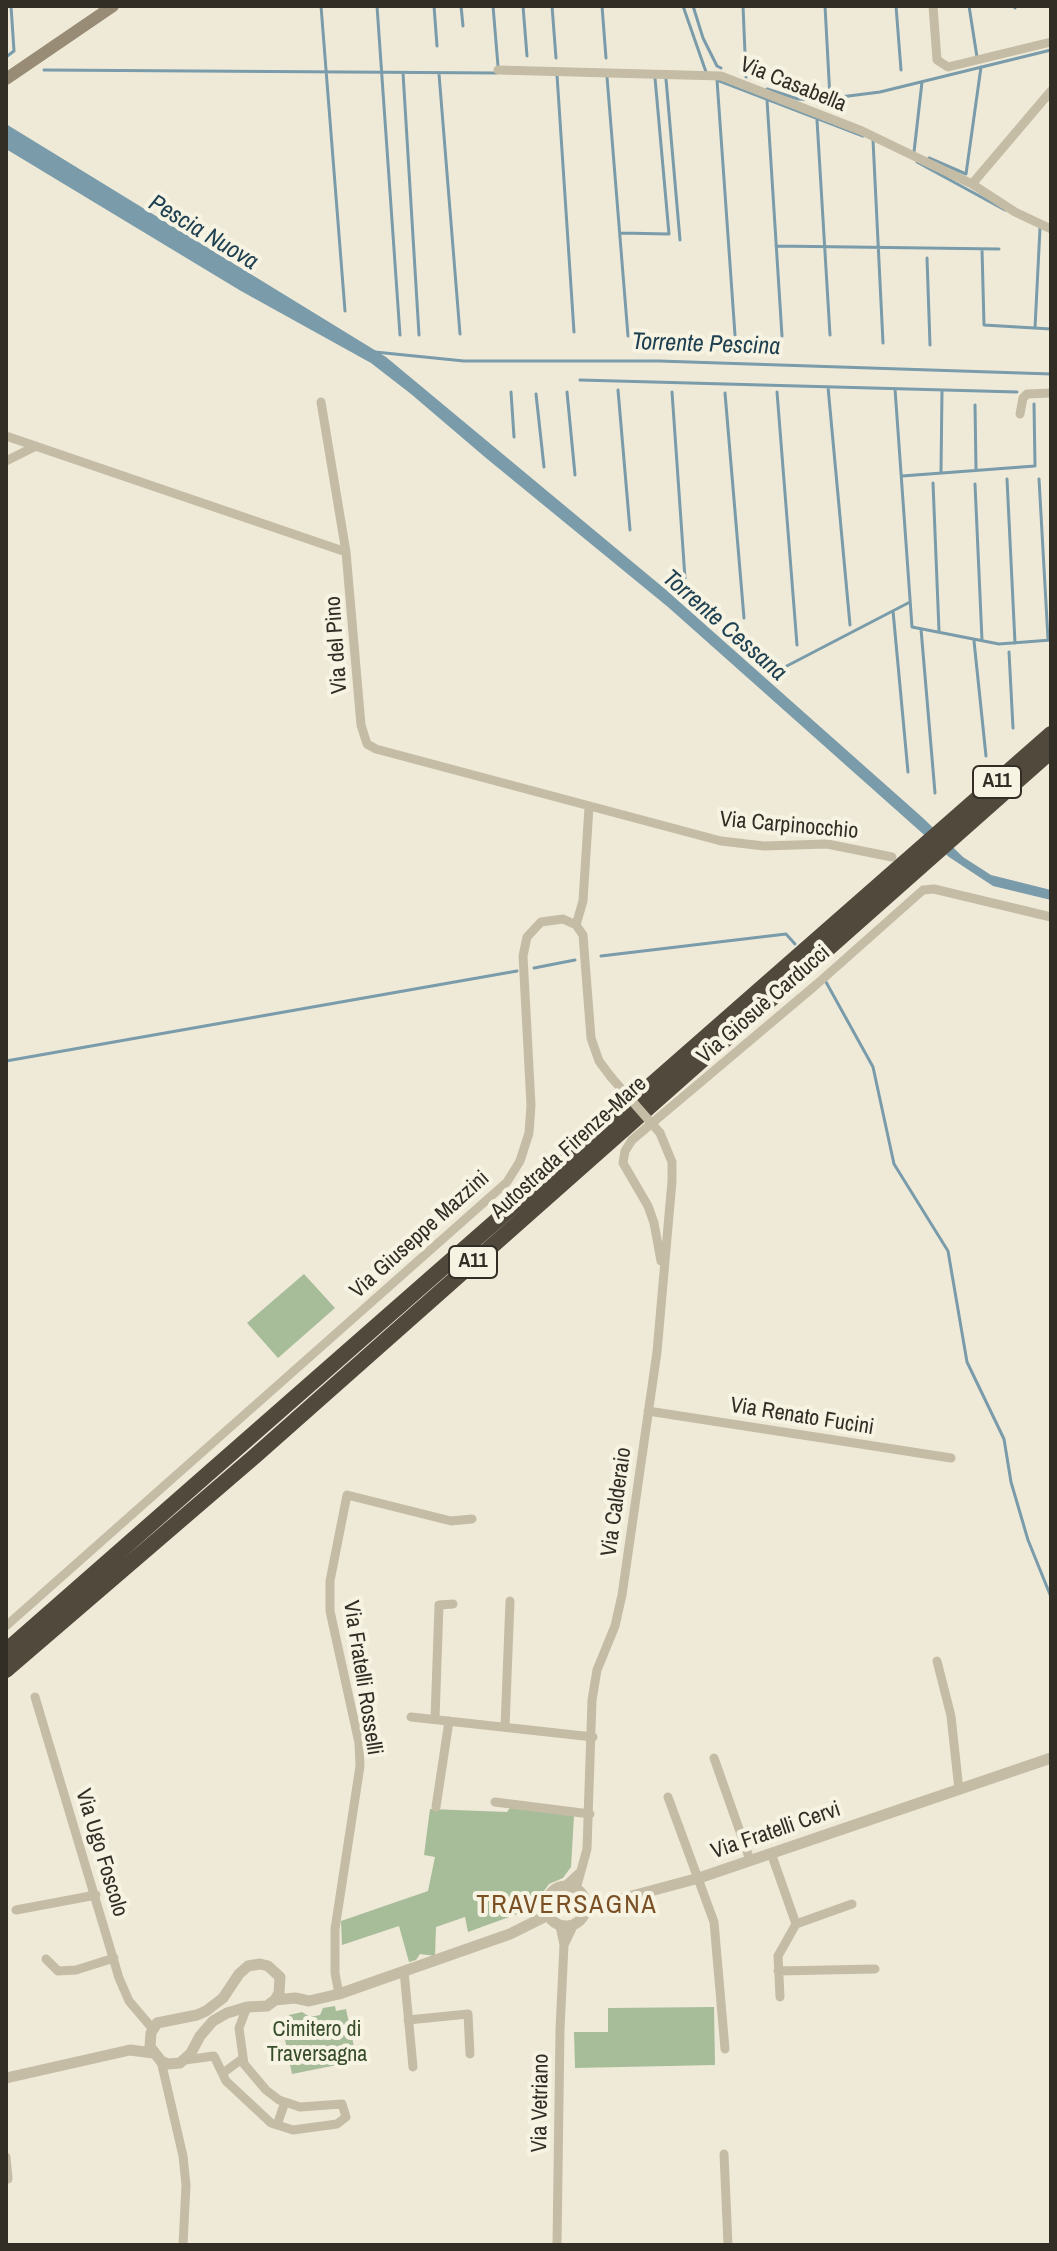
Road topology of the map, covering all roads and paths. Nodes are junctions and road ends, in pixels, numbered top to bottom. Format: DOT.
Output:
graph roads {
  1 [pos="113,6"];
  2 [pos="933,6"];
  3 [pos="1051,42"];
  4 [pos="498,70"];
  5 [pos="6,79"];
  6 [pos="1051,91"];
  7 [pos="972,184"];
  8 [pos="1051,229"];
  9 [pos="1051,393"];
  10 [pos="321,402"];
  11 [pos="1020,414"];
  12 [pos="8,438"];
  13 [pos="36,446"];
  14 [pos="9,459"];
  15 [pos="346,552"];
  16 [pos="1051,734"];
  17 [pos="1051,751"];
  18 [pos="589,807"];
  19 [pos="948,833"];
  20 [pos="933,846"];
  21 [pos="892,857"];
  22 [pos="1051,917"];
  23 [pos="576,925"];
  24 [pos="663,1268"];
  25 [pos="648,1411"];
  26 [pos="951,1458"];
  27 [pos="472,1519"];
  28 [pos="510,1601"];
  29 [pos="453,1604"];
  30 [pos="6,1626"];
  31 [pos="6,1651"];
  32 [pos="937,1661"];
  33 [pos="6,1670"];
  34 [pos="35,1697"];
  35 [pos="411,1717"];
  36 [pos="435,1719"];
  37 [pos="449,1721"];
  38 [pos="505,1727"];
  39 [pos="593,1737"];
  40 [pos="714,1758"];
  41 [pos="1051,1758"];
  42 [pos="959,1790"];
  43 [pos="668,1797"];
  44 [pos="495,1802"];
  45 [pos="436,1807"];
  46 [pos="590,1814"];
  47 [pos="771,1853"];
  48 [pos="750,1860"];
  49 [pos="699,1878"];
  50 [pos="96,1895"];
  51 [pos="578,1895"];
  52 [pos="852,1904"];
  53 [pos="547,1909"];
  54 [pos="16,1910"];
  55 [pos="796,1924"];
  56 [pos="567,1926"];
  57 [pos="114,1958"];
  58 [pos="46,1959"];
  59 [pos="875,1969"];
  60 [pos="404,1971"];
  61 [pos="778,1971"];
  62 [pos="280,1985"];
  63 [pos="339,1994"];
  64 [pos="780,1997"];
  65 [pos="295,1998"];
  66 [pos="275,2000"];
  67 [pos="247,2007"];
  68 [pos="142,2013"];
  69 [pos="164,2020"];
  70 [pos="408,2020"];
  71 [pos="151,2033"];
  72 [pos="725,2049"];
  73 [pos="130,2050"];
  74 [pos="470,2054"];
  75 [pos="157,2057"];
  76 [pos="242,2059"];
  77 [pos="180,2062"];
  78 [pos="413,2067"];
  79 [pos="223,2073"];
  80 [pos="6,2078"];
  81 [pos="166,2086"];
  82 [pos="285,2102"];
  83 [pos="277,2125"];
  84 [pos="724,2154"];
  85 [pos="6,2157"];
  86 [pos="8,2179"];
  87 [pos="183,2245"];
  88 [pos="557,2245"];
  89 [pos="728,2245"];
  1 -- 5 [label="main road"];
  2 -- 3 [label="street"];
  4 -- 7 [label="street, Via Casabella"];
  6 -- 7 [label="street"];
  7 -- 8 [label="street, Via Casabella"];
  9 -- 11 [label="street"];
  10 -- 15 [label="street"];
  12 -- 13 [label="street"];
  12 -- 14 [label="street"];
  13 -- 14 [label="street"];
  13 -- 15 [label="street"];
  15 -- 18 [label="street, Via del Pino"];
  16 -- 19 [label="highway, Autostrada Firenze-Mare / A11"];
  17 -- 19 [label="highway, Autostrada Firenze-Mare / A11"];
  18 -- 21 [label="street, Via Carpinocchio"];
  18 -- 23 [label="street"];
  19 -- 20 [label="highway, Autostrada Firenze-Mare / A11"];
  20 -- 31 [label="highway, Autostrada Firenze-Mare / A11"];
  20 -- 33 [label="highway, Autostrada Firenze-Mare / A11"];
  22 -- 24 [label="street, Via Giosuè Carducci"];
  23 -- 24 [label="street, Via Calderaio, bridge"];
  23 -- 30 [label="street, Via Giuseppe Mazzini"];
  24 -- 25 [label="street, Via Calderaio"];
  25 -- 26 [label="street, Via Renato Fucini"];
  25 -- 39 [label="street, Via Calderaio"];
  27 -- 63 [label="street, Via Fratelli Rosselli"];
  28 -- 38 [label="street"];
  29 -- 36 [label="street"];
  32 -- 42 [label="street"];
  34 -- 50 [label="street, Via Ugo Foscolo"];
  35 -- 36 [label="street"];
  36 -- 37 [label="street"];
  37 -- 38 [label="street"];
  37 -- 45 [label="street"];
  38 -- 39 [label="street"];
  39 -- 46 [label="street, Via Calderaio"];
  40 -- 48 [label="street"];
  41 -- 42 [label="street, Via Fratelli Cervi"];
  42 -- 47 [label="street, Via Fratelli Cervi"];
  43 -- 49 [label="street"];
  44 -- 46 [label="street"];
  46 -- 51 [label="street, Via Calderaio"];
  47 -- 48 [label="street, Via Fratelli Cervi"];
  47 -- 55 [label="street"];
  48 -- 49 [label="street, Via Fratelli Cervi"];
  49 -- 51 [label="street, Via Fratelli Cervi"];
  49 -- 72 [label="street"];
  50 -- 54 [label="street"];
  50 -- 57 [label="street, Via Ugo Foscolo"];
  51 -- 53 [label="street"];
  51 -- 56 [label="street"];
  52 -- 55 [label="street"];
  53 -- 56 [label="street"];
  53 -- 60 [label="street"];
  55 -- 61 [label="street"];
  56 -- 88 [label="street, Via Vetriano"];
  57 -- 58 [label="street"];
  57 -- 68 [label="street, Via Ugo Foscolo"];
  59 -- 61 [label="street"];
  60 -- 63 [label="street"];
  60 -- 70 [label="street"];
  61 -- 64 [label="street"];
  62 -- 65 [label="street"];
  62 -- 66 [label="street"];
  62 -- 69 [label="street"];
  63 -- 65 [label="street"];
  65 -- 66 [label="street"];
  66 -- 67 [label="street"];
  67 -- 76 [label="street"];
  67 -- 77 [label="street"];
  68 -- 69 [label="street"];
  68 -- 71 [label="street, Via Ugo Foscolo"];
  69 -- 71 [label="street"];
  70 -- 74 [label="street"];
  70 -- 78 [label="street"];
  71 -- 73 [label="street"];
  71 -- 75 [label="street"];
  73 -- 75 [label="street"];
  73 -- 80 [label="street"];
  75 -- 77 [label="street"];
  75 -- 81 [label="street"];
  76 -- 79 [label="street"];
  76 -- 82 [label="street"];
  77 -- 79 [label="street"];
  77 -- 81 [label="street"];
  79 -- 83 [label="street"];
  81 -- 87 [label="street"];
  82 -- 83 [label="street"];
  82 -- 83 [label="street"];
  84 -- 89 [label="street"];
  85 -- 86 [label="street"];
}
